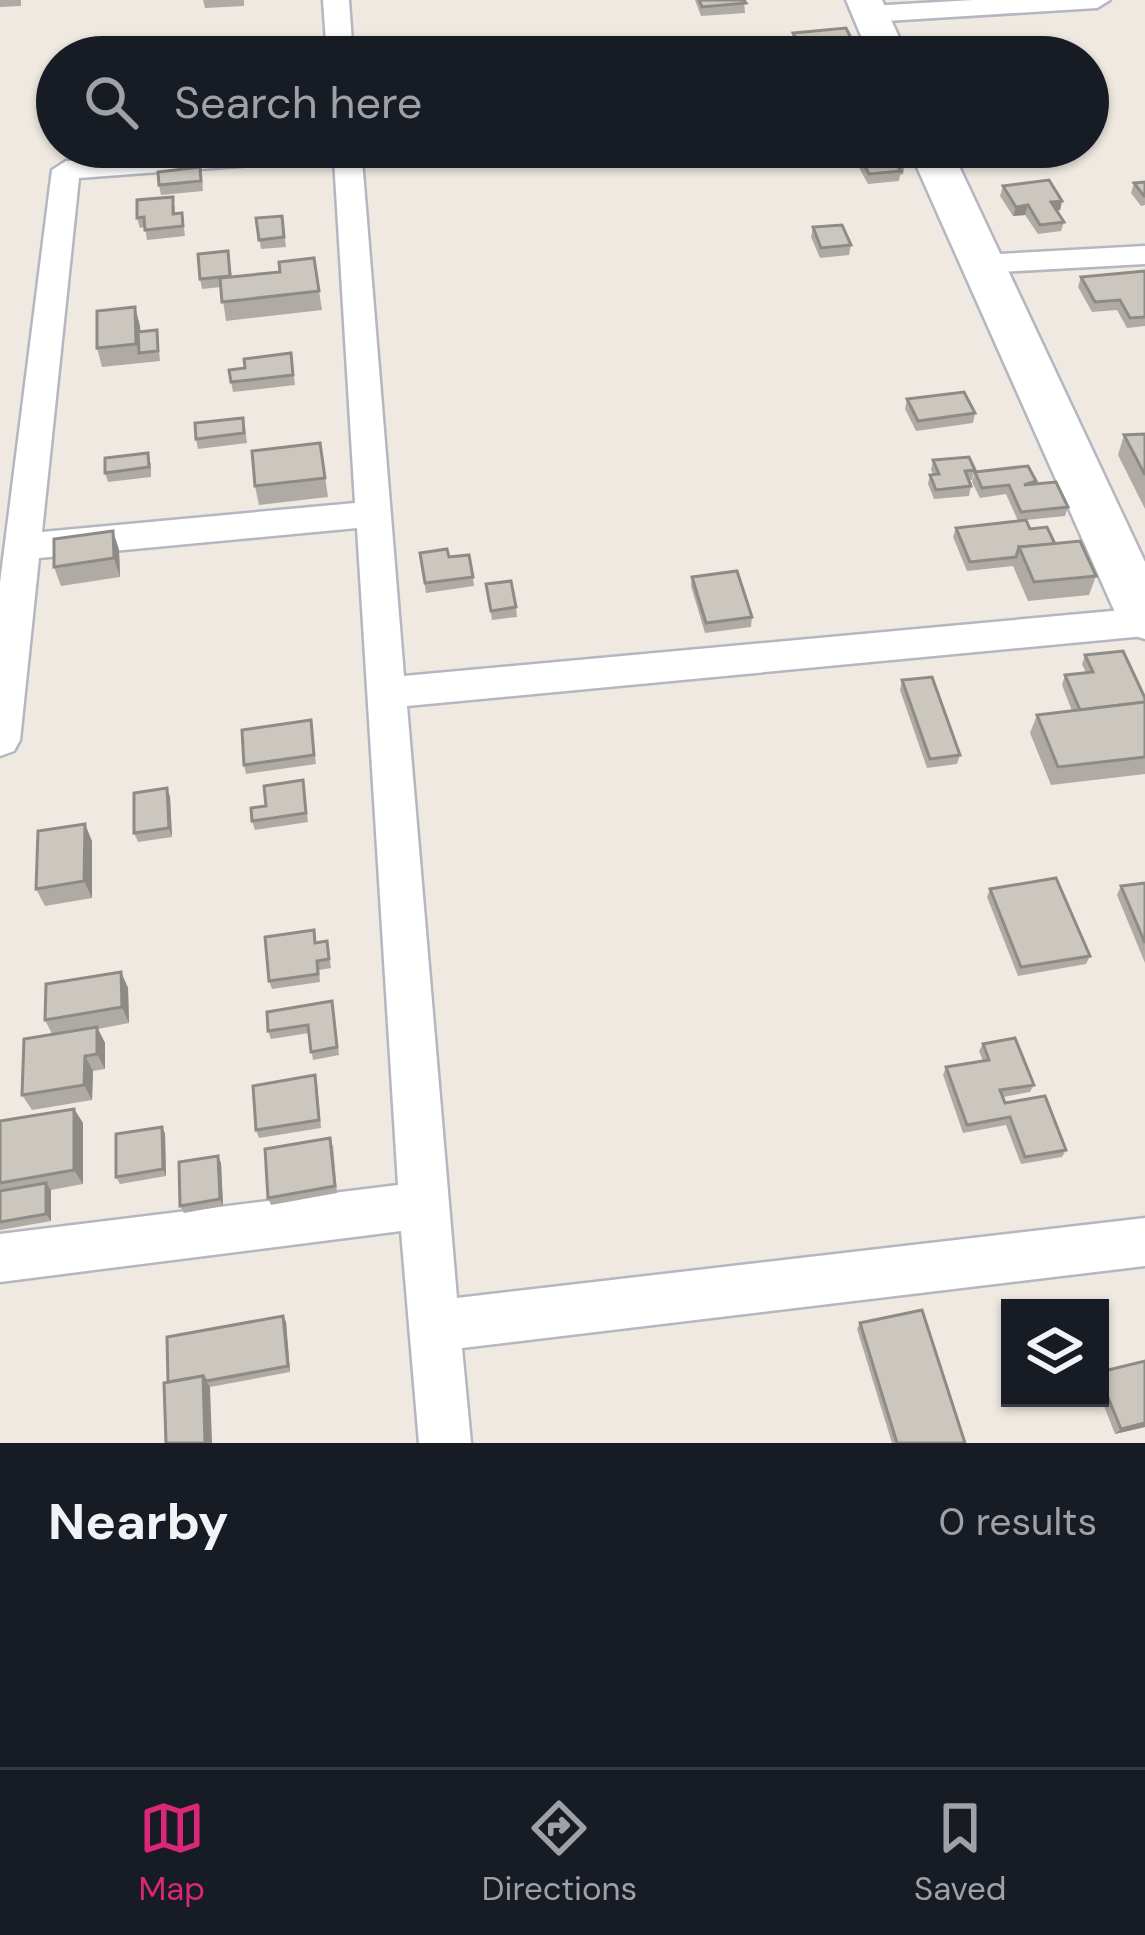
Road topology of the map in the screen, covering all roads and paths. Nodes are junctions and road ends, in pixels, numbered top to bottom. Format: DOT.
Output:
graph roads {
  1 [pos="336,0"];
  2 [pos="1097,0"];
  3 [pos="867,7"];
  4 [pos="339,36"];
  5 [pos="880,36"];
  6 [pos="92,168"];
  7 [pos="348,168"];
  8 [pos="938,168"];
  9 [pos="1145,255"];
  10 [pos="982,265"];
  11 [pos="374,514"];
  12 [pos="22,547"];
  13 [pos="9,592"];
  14 [pos="1145,621"];
  15 [pos="386,693"];
  16 [pos="0,740"];
  17 [pos="424,1205"];
  18 [pos="1145,1243"];
  19 [pos="0,1258"];
  20 [pos="435,1326"];
  21 [pos="445,1443"];
  1 -- 4 [label="street"];
  2 -- 3 [label="street"];
  3 -- 5 [label="street"];
  6 -- 12 [label="street"];
  7 -- 11 [label="street"];
  8 -- 10 [label="street"];
  9 -- 10 [label="street"];
  10 -- 14 [label="street"];
  11 -- 12 [label="street"];
  11 -- 15 [label="street"];
  12 -- 13 [label="street"];
  13 -- 16 [label="street"];
  14 -- 15 [label="street"];
  15 -- 17 [label="street"];
  17 -- 19 [label="street"];
  17 -- 20 [label="street"];
  18 -- 20 [label="street"];
  20 -- 21 [label="street"];
}
